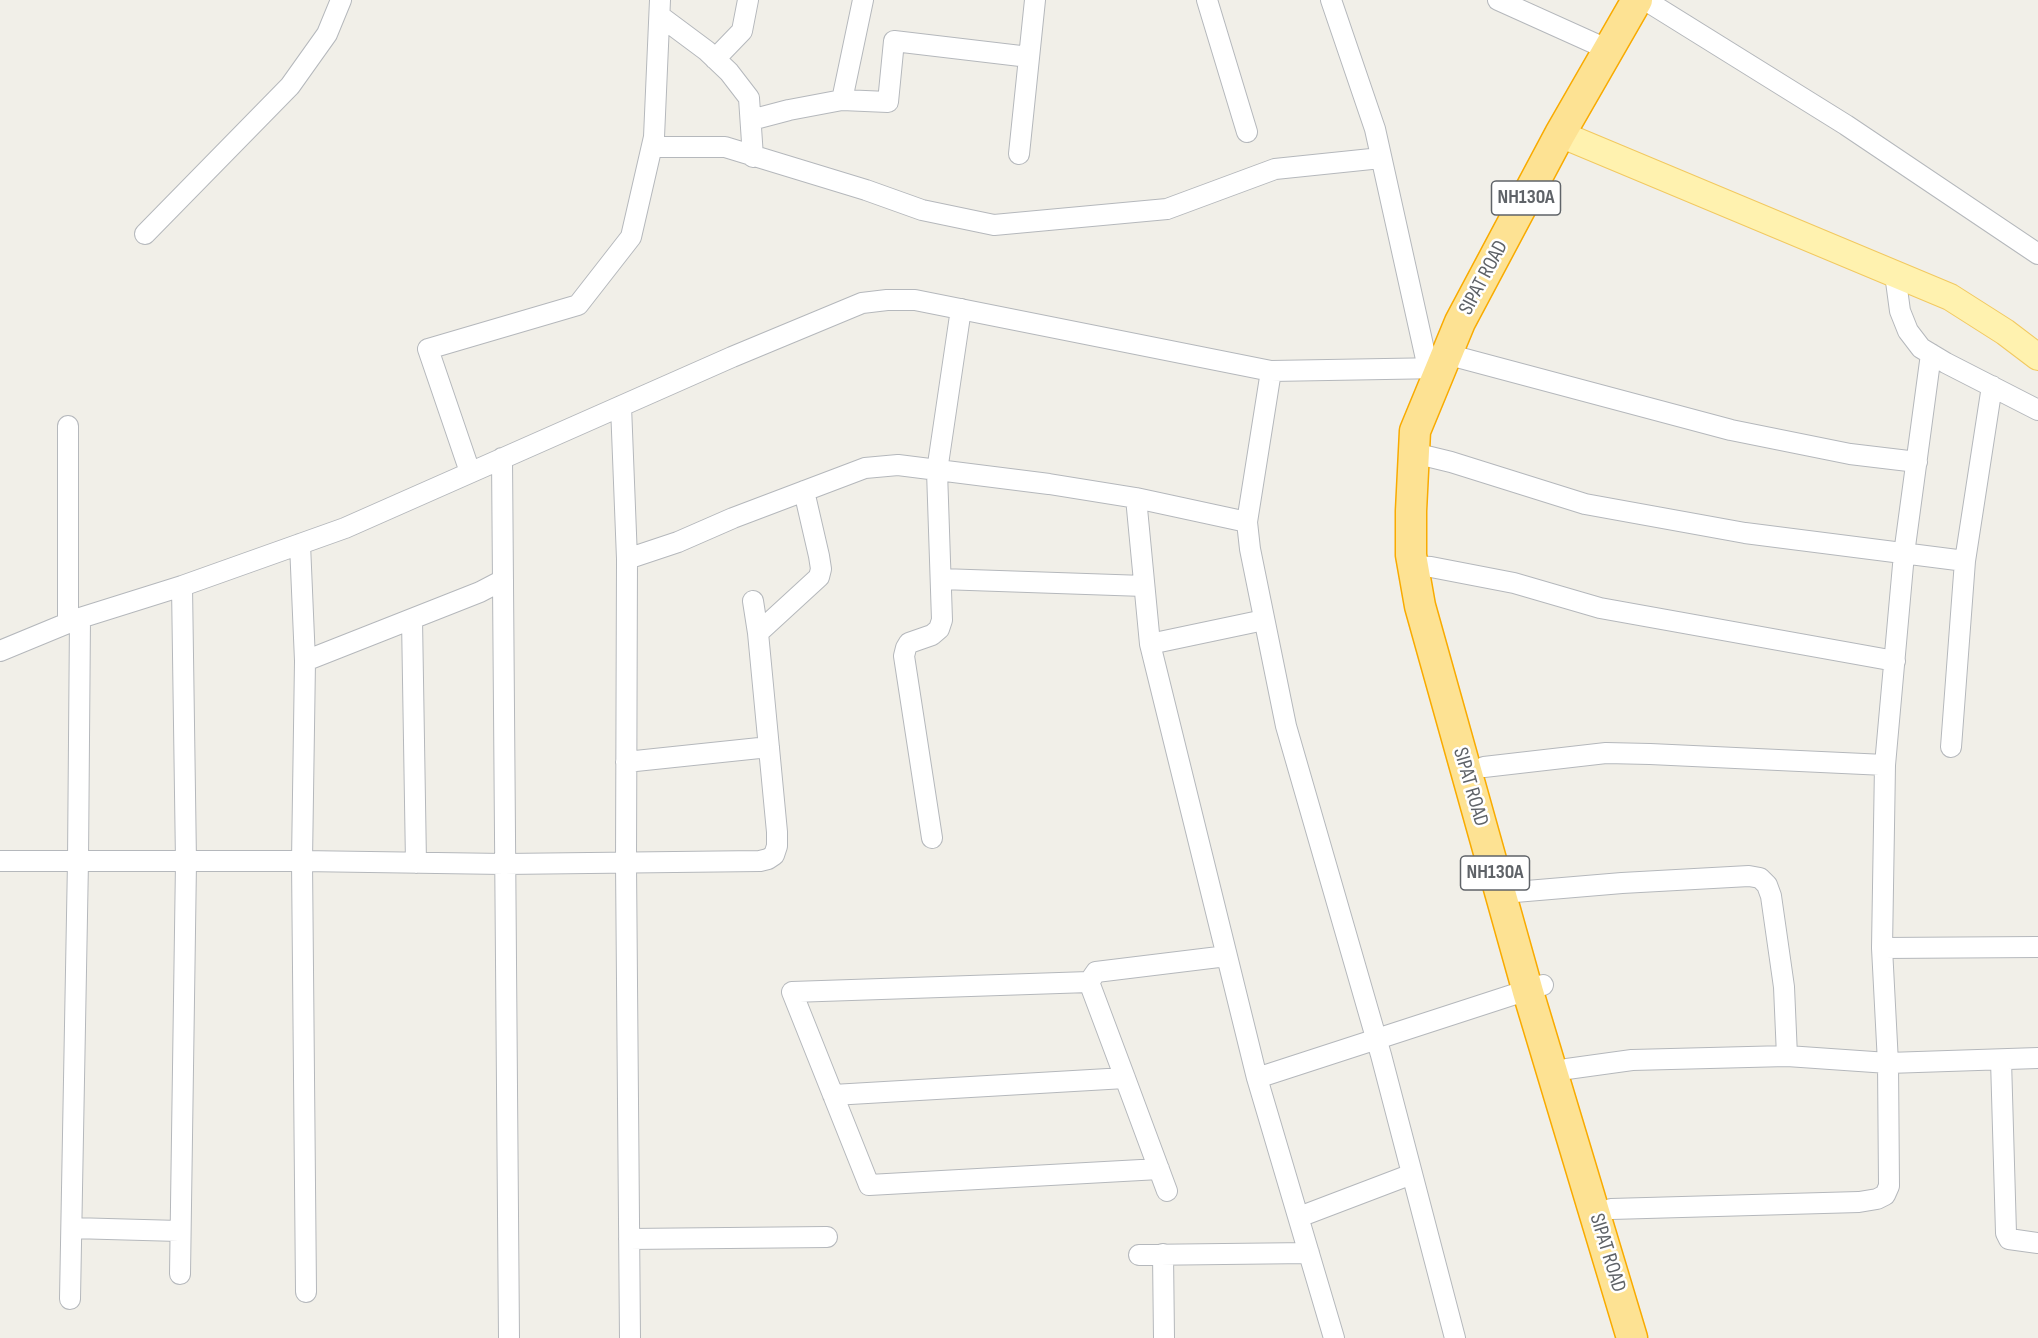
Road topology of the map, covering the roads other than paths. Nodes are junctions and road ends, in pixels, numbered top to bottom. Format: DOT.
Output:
graph roads {
  1 [pos="341,0"];
  2 [pos="748,0"];
  3 [pos="863,0"];
  4 [pos="1035,0"];
  5 [pos="1207,0"];
  6 [pos="1331,0"];
  7 [pos="1498,0"];
  8 [pos="1636,0"];
  9 [pos="1645,0"];
  10 [pos="660,8"];
  11 [pos="1610,50"];
  12 [pos="1029,57"];
  13 [pos="715,59"];
  14 [pos="842,100"];
  15 [pos="751,120"];
  16 [pos="1246,132"];
  17 [pos="1560,134"];
  18 [pos="652,147"];
  19 [pos="1019,154"];
  20 [pos="753,157"];
  21 [pos="1381,158"];
  22 [pos="145,234"];
  23 [pos="2038,254"];
  24 [pos="1895,274"];
  25 [pos="961,309"];
  26 [pos="1931,354"];
  27 [pos="2038,357"];
  28 [pos="1439,363"];
  29 [pos="1271,372"];
  30 [pos="1992,386"];
  31 [pos="621,406"];
  32 [pos="2038,410"];
  33 [pos="68,426"];
  34 [pos="1422,455"];
  35 [pos="502,458"];
  36 [pos="1917,462"];
  37 [pos="937,471"];
  38 [pos="470,472"];
  39 [pos="804,491"];
  40 [pos="1136,498"];
  41 [pos="1246,522"];
  42 [pos="300,544"];
  43 [pos="1904,554"];
  44 [pos="627,559"];
  45 [pos="1965,561"];
  46 [pos="1422,567"];
  47 [pos="941,579"];
  48 [pos="503,580"];
  49 [pos="182,586"];
  50 [pos="1144,586"];
  51 [pos="753,601"];
  52 [pos="412,619"];
  53 [pos="1264,620"];
  54 [pos="74,621"];
  55 [pos="758,633"];
  56 [pos="1150,644"];
  57 [pos="0,651"];
  58 [pos="304,661"];
  59 [pos="1895,661"];
  60 [pos="769,747"];
  61 [pos="1951,747"];
  62 [pos="626,762"];
  63 [pos="1885,765"];
  64 [pos="1484,767"];
  65 [pos="932,838"];
  66 [pos="0,861"];
  67 [pos="78,861"];
  68 [pos="302,861"];
  69 [pos="186,862"];
  70 [pos="416,863"];
  71 [pos="626,863"];
  72 [pos="504,864"];
  73 [pos="1515,892"];
  74 [pos="2038,947"];
  75 [pos="1882,948"];
  76 [pos="1227,956"];
  77 [pos="1089,982"];
  78 [pos="1535,989"];
  79 [pos="1376,1039"];
  80 [pos="1787,1056"];
  81 [pos="2038,1058"];
  82 [pos="2001,1060"];
  83 [pos="1888,1063"];
  84 [pos="1567,1069"];
  85 [pos="1125,1078"];
  86 [pos="1257,1078"];
  87 [pos="833,1095"];
  88 [pos="1159,1169"];
  89 [pos="1412,1174"];
  90 [pos="1167,1191"];
  91 [pos="1611,1209"];
  92 [pos="1299,1217"];
  93 [pos="72,1228"];
  94 [pos="179,1231"];
  95 [pos="826,1237"];
  96 [pos="629,1239"];
  97 [pos="2038,1243"];
  98 [pos="1309,1253"];
  99 [pos="1163,1254"];
  100 [pos="1138,1255"];
  101 [pos="180,1274"];
  102 [pos="306,1292"];
  103 [pos="70,1299"];
  104 [pos="509,1338"];
  105 [pos="630,1338"];
  106 [pos="1164,1338"];
  107 [pos="1334,1338"];
  108 [pos="1455,1338"];
  109 [pos="1632,1338"];
  110 [pos="1649,1338"];
  1 -- 22 [label="street"];
  2 -- 13 [label="street"];
  3 -- 14 [label="street"];
  4 -- 12 [label="street"];
  5 -- 16 [label="street"];
  6 -- 21 [label="street"];
  7 -- 11 [label="street"];
  8 -- 11 [label="highway, SIPAT ROAD / NH130A"];
  9 -- 23 [label="street"];
  10 -- 13 [label="street"];
  10 -- 18 [label="street"];
  11 -- 17 [label="highway, SIPAT ROAD / NH130A"];
  12 -- 14 [label="street"];
  12 -- 19 [label="street"];
  13 -- 15 [label="street"];
  14 -- 15 [label="street"];
  15 -- 20 [label="street"];
  17 -- 24 [label="main road"];
  17 -- 28 [label="highway, SIPAT ROAD / NH130A"];
  18 -- 20 [label="street"];
  18 -- 38 [label="street"];
  20 -- 21 [label="street"];
  21 -- 28 [label="street"];
  24 -- 26 [label="street"];
  24 -- 27 [label="main road"];
  25 -- 29 [label="street"];
  25 -- 31 [label="street"];
  25 -- 37 [label="street"];
  26 -- 30 [label="street"];
  26 -- 36 [label="street"];
  28 -- 29 [label="street"];
  28 -- 34 [label="highway, SIPAT ROAD / NH130A"];
  28 -- 36 [label="street"];
  29 -- 41 [label="street"];
  30 -- 32 [label="street"];
  30 -- 45 [label="street"];
  31 -- 35 [label="street"];
  31 -- 44 [label="street"];
  33 -- 54 [label="street"];
  34 -- 43 [label="street"];
  34 -- 46 [label="highway, SIPAT ROAD / NH130A"];
  35 -- 38 [label="street"];
  35 -- 48 [label="street"];
  36 -- 43 [label="street"];
  37 -- 39 [label="street"];
  37 -- 40 [label="street"];
  37 -- 47 [label="street"];
  38 -- 42 [label="street"];
  39 -- 44 [label="street"];
  39 -- 55 [label="street"];
  40 -- 41 [label="street"];
  40 -- 50 [label="street"];
  41 -- 53 [label="street"];
  42 -- 49 [label="street"];
  42 -- 58 [label="street"];
  43 -- 45 [label="street"];
  43 -- 59 [label="street"];
  44 -- 62 [label="street"];
  45 -- 61 [label="street"];
  46 -- 59 [label="street"];
  46 -- 64 [label="highway, SIPAT ROAD / NH130A"];
  46 -- 78 [label="highway, SIPAT ROAD / NH130A"];
  47 -- 50 [label="street"];
  47 -- 65 [label="street"];
  48 -- 52 [label="street"];
  48 -- 72 [label="street"];
  49 -- 54 [label="street"];
  49 -- 69 [label="street"];
  50 -- 56 [label="street"];
  51 -- 55 [label="street"];
  52 -- 58 [label="street"];
  52 -- 70 [label="street"];
  53 -- 56 [label="street"];
  53 -- 79 [label="street"];
  54 -- 57 [label="street"];
  54 -- 67 [label="street"];
  55 -- 60 [label="street"];
  56 -- 76 [label="street"];
  58 -- 68 [label="street"];
  59 -- 63 [label="street"];
  60 -- 62 [label="street"];
  60 -- 71 [label="street"];
  62 -- 71 [label="street"];
  63 -- 64 [label="street"];
  63 -- 75 [label="street"];
  64 -- 73 [label="highway, SIPAT ROAD / NH130A"];
  66 -- 67 [label="street"];
  67 -- 69 [label="street"];
  67 -- 93 [label="street"];
  68 -- 69 [label="street"];
  68 -- 70 [label="street"];
  68 -- 102 [label="street"];
  69 -- 94 [label="street"];
  70 -- 72 [label="street"];
  71 -- 72 [label="street"];
  71 -- 96 [label="street"];
  72 -- 104 [label="street"];
  73 -- 78 [label="highway, SIPAT ROAD / NH130A"];
  73 -- 80 [label="street"];
  74 -- 75 [label="street"];
  75 -- 83 [label="street"];
  76 -- 77 [label="street"];
  76 -- 86 [label="street"];
  77 -- 85 [label="street"];
  77 -- 87 [label="street"];
  78 -- 79 [label="street"];
  78 -- 84 [label="highway, SIPAT ROAD / NH130A"];
  78 -- 109 [label="highway, SIPAT ROAD / NH130A"];
  79 -- 86 [label="street"];
  79 -- 89 [label="street"];
  80 -- 83 [label="street"];
  80 -- 84 [label="street"];
  81 -- 82 [label="street"];
  82 -- 83 [label="street"];
  82 -- 97 [label="street"];
  83 -- 91 [label="street"];
  84 -- 91 [label="highway, SIPAT ROAD / NH130A"];
  85 -- 87 [label="street"];
  85 -- 88 [label="street"];
  86 -- 92 [label="street"];
  87 -- 88 [label="street"];
  88 -- 90 [label="street"];
  89 -- 92 [label="street"];
  89 -- 108 [label="street"];
  91 -- 110 [label="highway, SIPAT ROAD / NH130A"];
  92 -- 98 [label="street"];
  93 -- 94 [label="street"];
  93 -- 103 [label="street"];
  94 -- 101 [label="street"];
  95 -- 96 [label="street"];
  96 -- 105 [label="street"];
  98 -- 99 [label="street"];
  98 -- 107 [label="street"];
  99 -- 100 [label="street"];
  99 -- 106 [label="street"];
}
